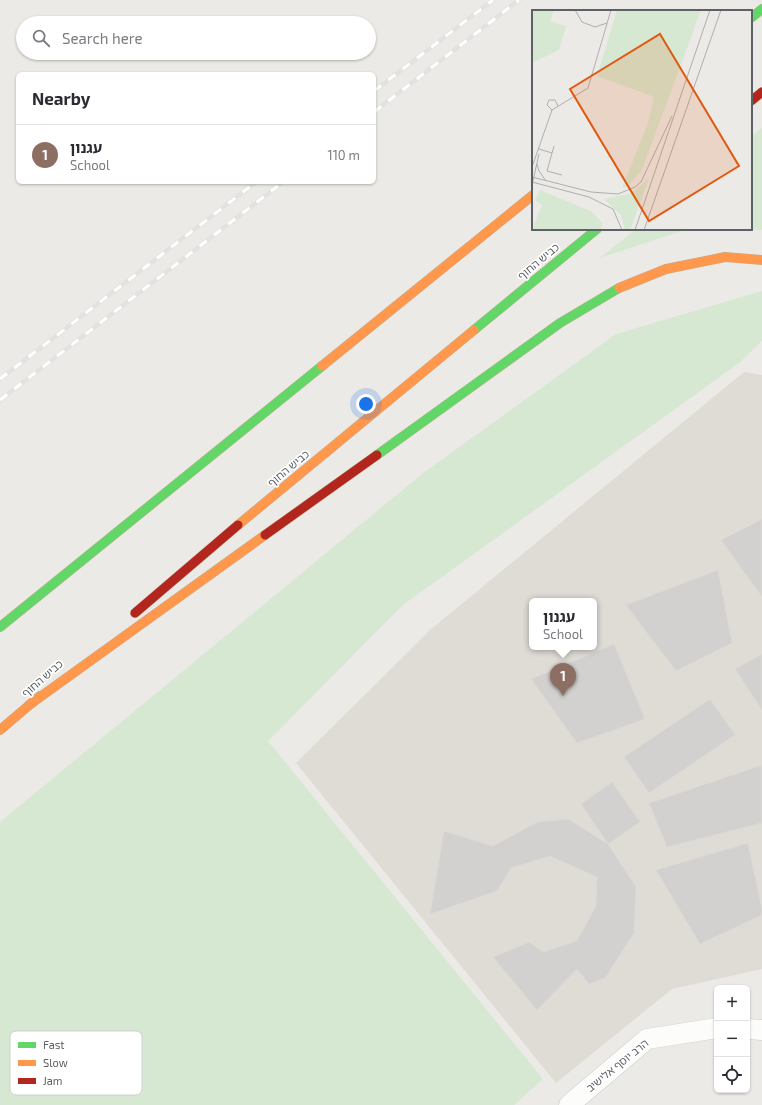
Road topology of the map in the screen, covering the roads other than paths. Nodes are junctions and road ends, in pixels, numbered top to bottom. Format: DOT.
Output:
graph roads {
  1 [pos="762,10"];
  2 [pos="752,17"];
  3 [pos="762,92"];
  4 [pos="752,101"];
  5 [pos="532,196"];
  6 [pos="595,230"];
  7 [pos="762,260"];
  8 [pos="125,622"];
  9 [pos="0,627"];
  10 [pos="107,637"];
  11 [pos="29,705"];
  12 [pos="0,730"];
  13 [pos="714,1028"];
  14 [pos="750,1029"];
  15 [pos="762,1030"];
  16 [pos="569,1105"];
  1 -- 2 [label="highway"];
  3 -- 4 [label="highway"];
  5 -- 9 [label="highway"];
  6 -- 8 [label="highway, כביש החוף"];
  7 -- 11 [label="highway"];
  10 -- 11 [label="highway, כביש החוף"];
  11 -- 12 [label="highway, כביש החוף"];
  13 -- 16 [label="street, הרב יוסף אלישיב"];
  14 -- 15 [label="street"];
}
